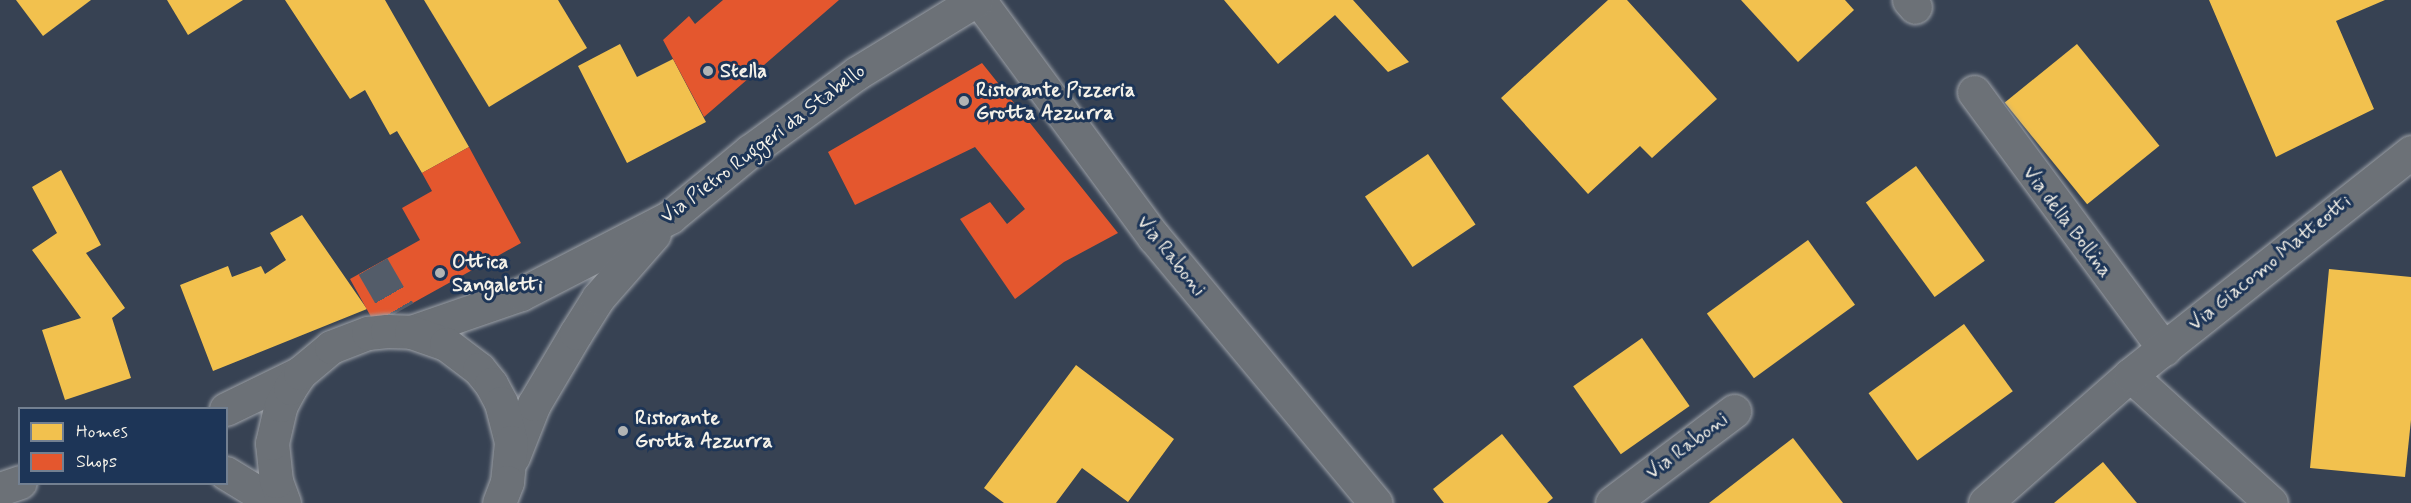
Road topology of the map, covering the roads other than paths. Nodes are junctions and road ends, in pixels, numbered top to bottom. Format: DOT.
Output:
graph roads {
  1 [pos="977,0"];
  2 [pos="1974,92"];
  3 [pos="2411,152"];
  4 [pos="670,217"];
  5 [pos="405,322"];
  6 [pos="2163,349"];
  7 [pos="300,373"];
  8 [pos="2130,375"];
  9 [pos="228,408"];
  10 [pos="1734,411"];
  11 [pos="511,463"];
  12 [pos="228,474"];
  13 [pos="18,483"];
  14 [pos="0,489"];
  15 [pos="275,503"];
  16 [pos="284,503"];
  17 [pos="499,503"];
  18 [pos="1376,503"];
  19 [pos="1612,503"];
  20 [pos="1984,503"];
  21 [pos="2271,503"];
  1 -- 4 [label="street, Via Pietro Ruggeri da Stabello"];
  1 -- 18 [label="street, Via Raboni"];
  2 -- 6 [label="street, Via della Bollina"];
  3 -- 6 [label="street, Via Giacomo Matteotti"];
  4 -- 5 [label="street, Via Pietro Ruggeri da Stabello"];
  4 -- 11 [label="street"];
  5 -- 7 [label="street, Via Pietro Ruggeri da Stabello"];
  5 -- 11 [label="street, Via Pietro Ruggeri da Stabello"];
  6 -- 8 [label="street, Via Giacomo Matteotti"];
  7 -- 9 [label="street, Via Pietro Ruggeri da Stabello"];
  7 -- 16 [label="street, Via Pietro Ruggeri da Stabello"];
  8 -- 20 [label="street, Via Giacomo Matteotti"];
  8 -- 21 [label="street"];
  10 -- 19 [label="street, Via Raboni"];
  11 -- 17 [label="street, Via Pietro Ruggeri da Stabello"];
  12 -- 15 [label="street"];
  13 -- 14 [label="street"];
}
